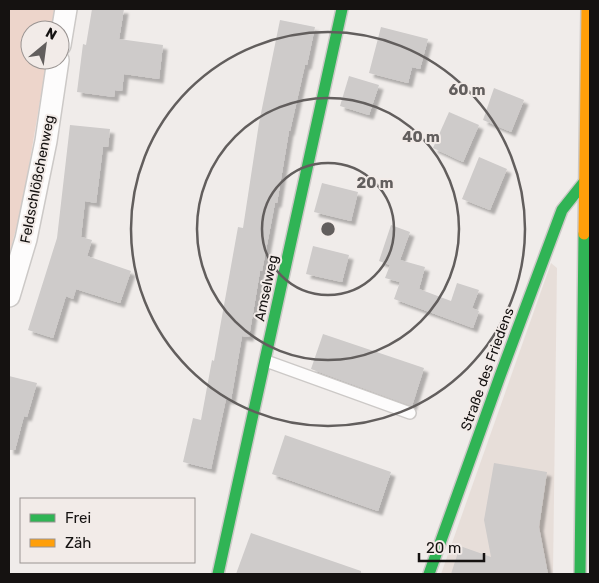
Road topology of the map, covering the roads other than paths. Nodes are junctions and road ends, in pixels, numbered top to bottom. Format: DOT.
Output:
graph roads {
  1 [pos="342,9"];
  2 [pos="587,9"];
  3 [pos="57,70"];
  4 [pos="584,181"];
  5 [pos="9,296"];
  6 [pos="266,361"];
  7 [pos="410,413"];
  8 [pos="218,574"];
  9 [pos="429,574"];
  10 [pos="580,574"];
  1 -- 6 [label="street, Amselweg"];
  2 -- 4 [label="street"];
  3 -- 5 [label="street, Feldschlößchenweg"];
  4 -- 9 [label="street, Straße des Friedens"];
  4 -- 10 [label="street"];
  6 -- 7 [label="lane"];
  6 -- 8 [label="street, Amselweg"];
}
